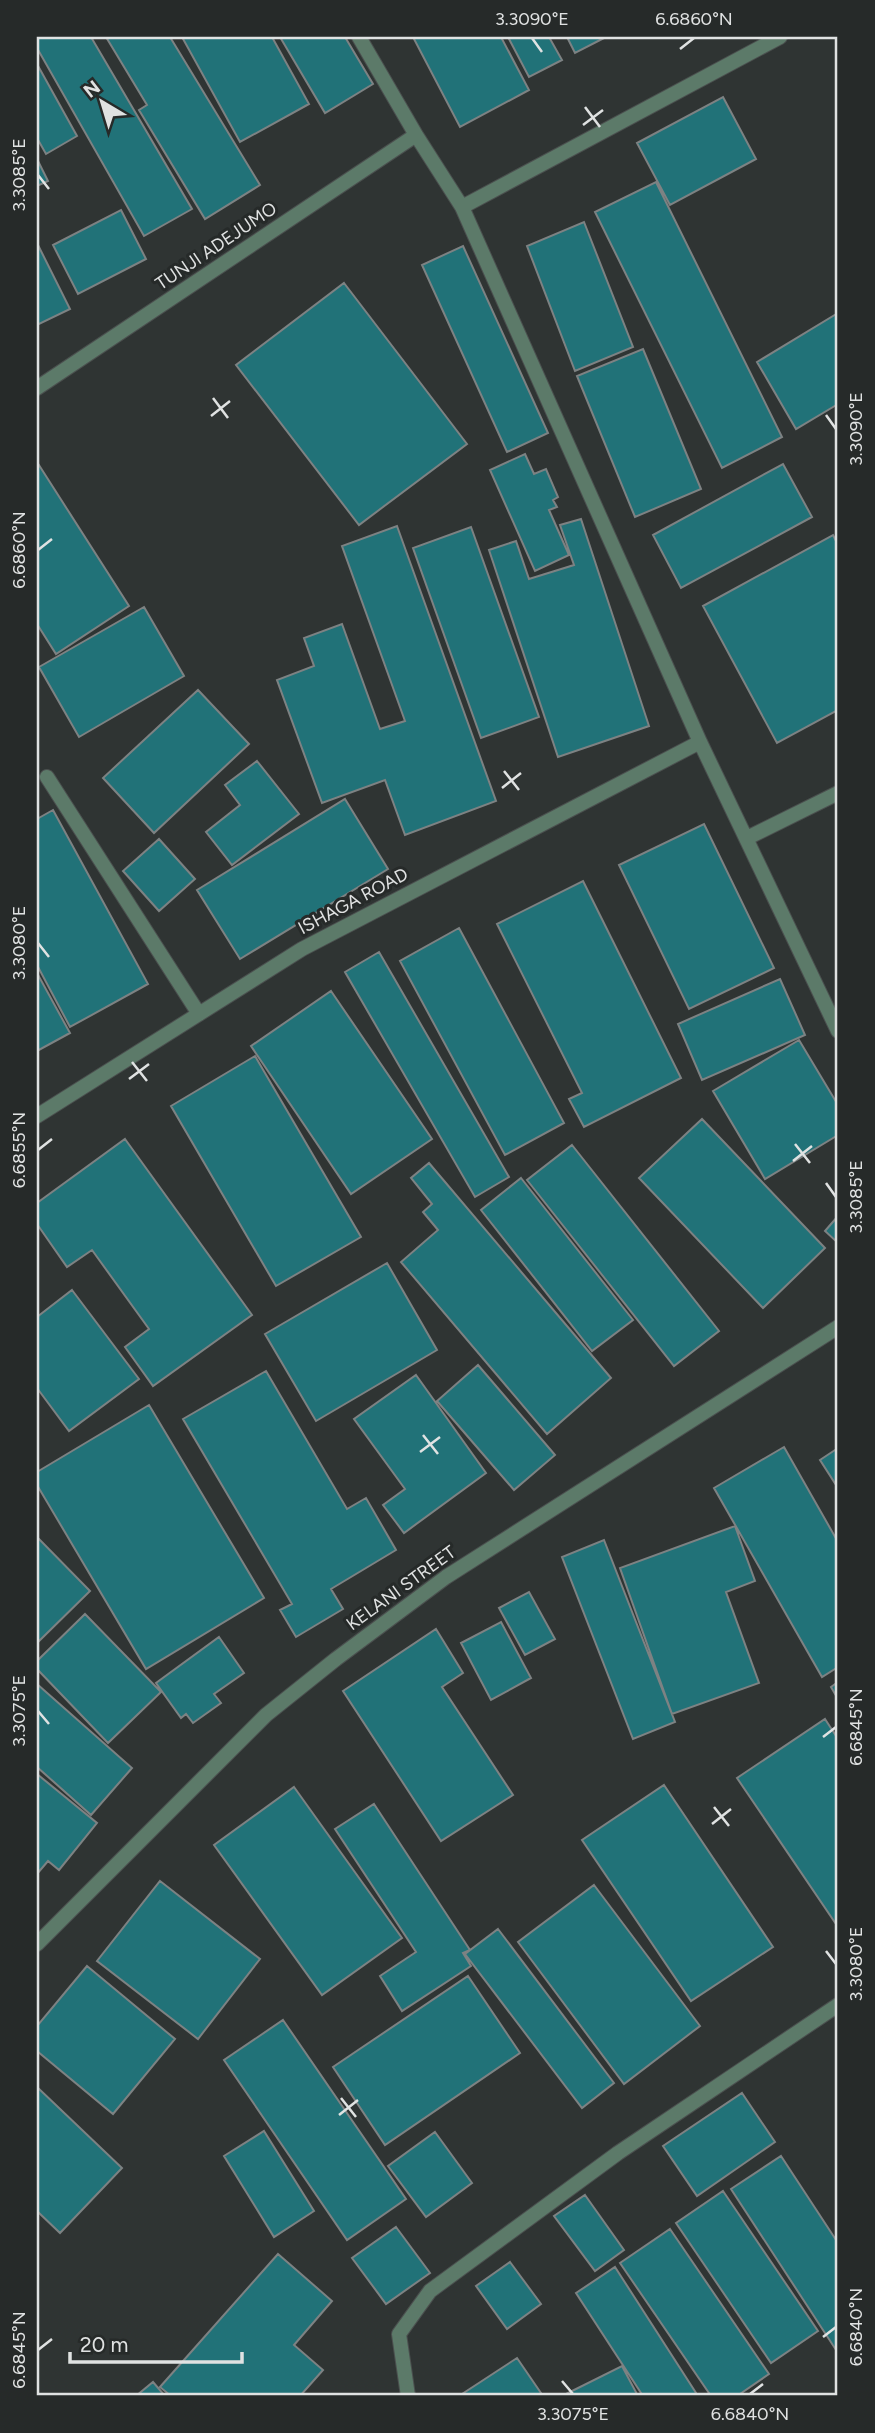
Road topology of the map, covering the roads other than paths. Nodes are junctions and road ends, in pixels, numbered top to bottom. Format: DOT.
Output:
graph roads {
  1 [pos="359,37"];
  2 [pos="780,37"];
  3 [pos="416,135"];
  4 [pos="462,207"];
  5 [pos="37,388"];
  6 [pos="699,742"];
  7 [pos="47,778"];
  8 [pos="838,793"];
  9 [pos="747,838"];
  10 [pos="199,1014"];
  11 [pos="838,1031"];
  12 [pos="37,1116"];
  13 [pos="838,1327"];
  14 [pos="37,1944"];
  15 [pos="838,2005"];
  16 [pos="408,2396"];
  1 -- 3 [label="street"];
  2 -- 4 [label="street"];
  3 -- 4 [label="street"];
  3 -- 5 [label="street, TUNJI ADEJUMO"];
  4 -- 6 [label="street"];
  6 -- 9 [label="street"];
  6 -- 10 [label="street, ISHAGA ROAD"];
  7 -- 10 [label="street"];
  8 -- 9 [label="street"];
  9 -- 11 [label="street"];
  10 -- 12 [label="street, ISHAGA ROAD"];
  13 -- 14 [label="street, KELANI STREET"];
  15 -- 16 [label="street"];
}
